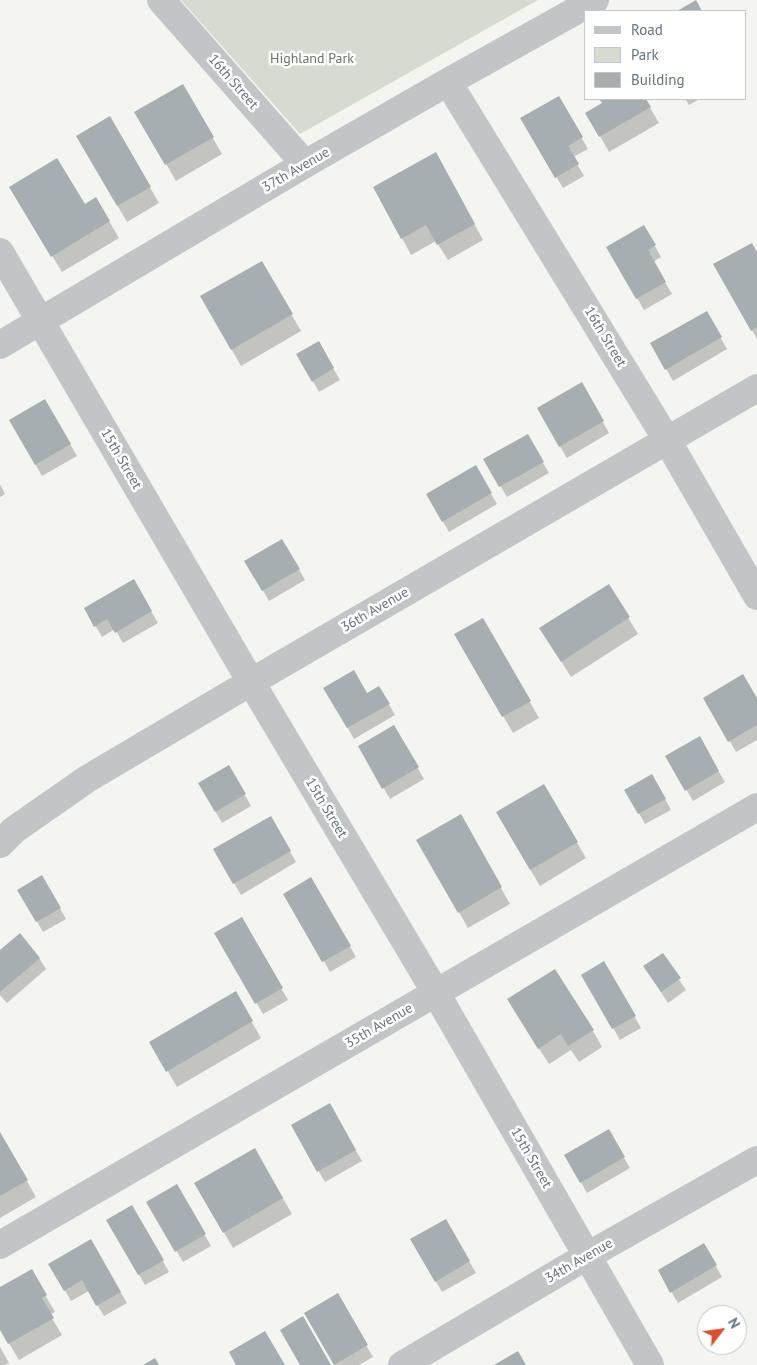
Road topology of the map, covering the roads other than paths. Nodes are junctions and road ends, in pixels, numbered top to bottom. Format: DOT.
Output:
graph roads {
  1 [pos="161,0"];
  2 [pos="595,0"];
  3 [pos="448,82"];
  4 [pos="305,164"];
  5 [pos="0,252"];
  6 [pos="41,321"];
  7 [pos="0,345"];
  8 [pos="757,388"];
  9 [pos="667,440"];
  10 [pos="757,596"];
  11 [pos="251,682"];
  12 [pos="757,806"];
  13 [pos="0,844"];
  14 [pos="436,993"];
  15 [pos="757,1160"];
  16 [pos="0,1245"];
  17 [pos="587,1256"];
  18 [pos="402,1365"];
  19 [pos="650,1365"];
  1 -- 4 [label="street, 16th Street"];
  2 -- 3 [label="street, 37th Avenue"];
  3 -- 4 [label="street, 37th Avenue"];
  3 -- 9 [label="street, 16th Street"];
  4 -- 6 [label="street, 37th Avenue"];
  5 -- 6 [label="street, 15th Street"];
  6 -- 7 [label="street, 37th Avenue"];
  6 -- 11 [label="street, 15th Street"];
  8 -- 9 [label="street, 36th Avenue"];
  9 -- 10 [label="street, 16th Street"];
  9 -- 11 [label="street, 36th Avenue"];
  11 -- 13 [label="street, 36th Avenue"];
  11 -- 14 [label="street, 15th Street"];
  12 -- 14 [label="street, 35th Avenue"];
  14 -- 16 [label="street, 35th Avenue"];
  14 -- 17 [label="street, 15th Street"];
  15 -- 17 [label="street, 34th Avenue"];
  17 -- 18 [label="street, 34th Avenue"];
  17 -- 19 [label="street, 15th Street"];
}
